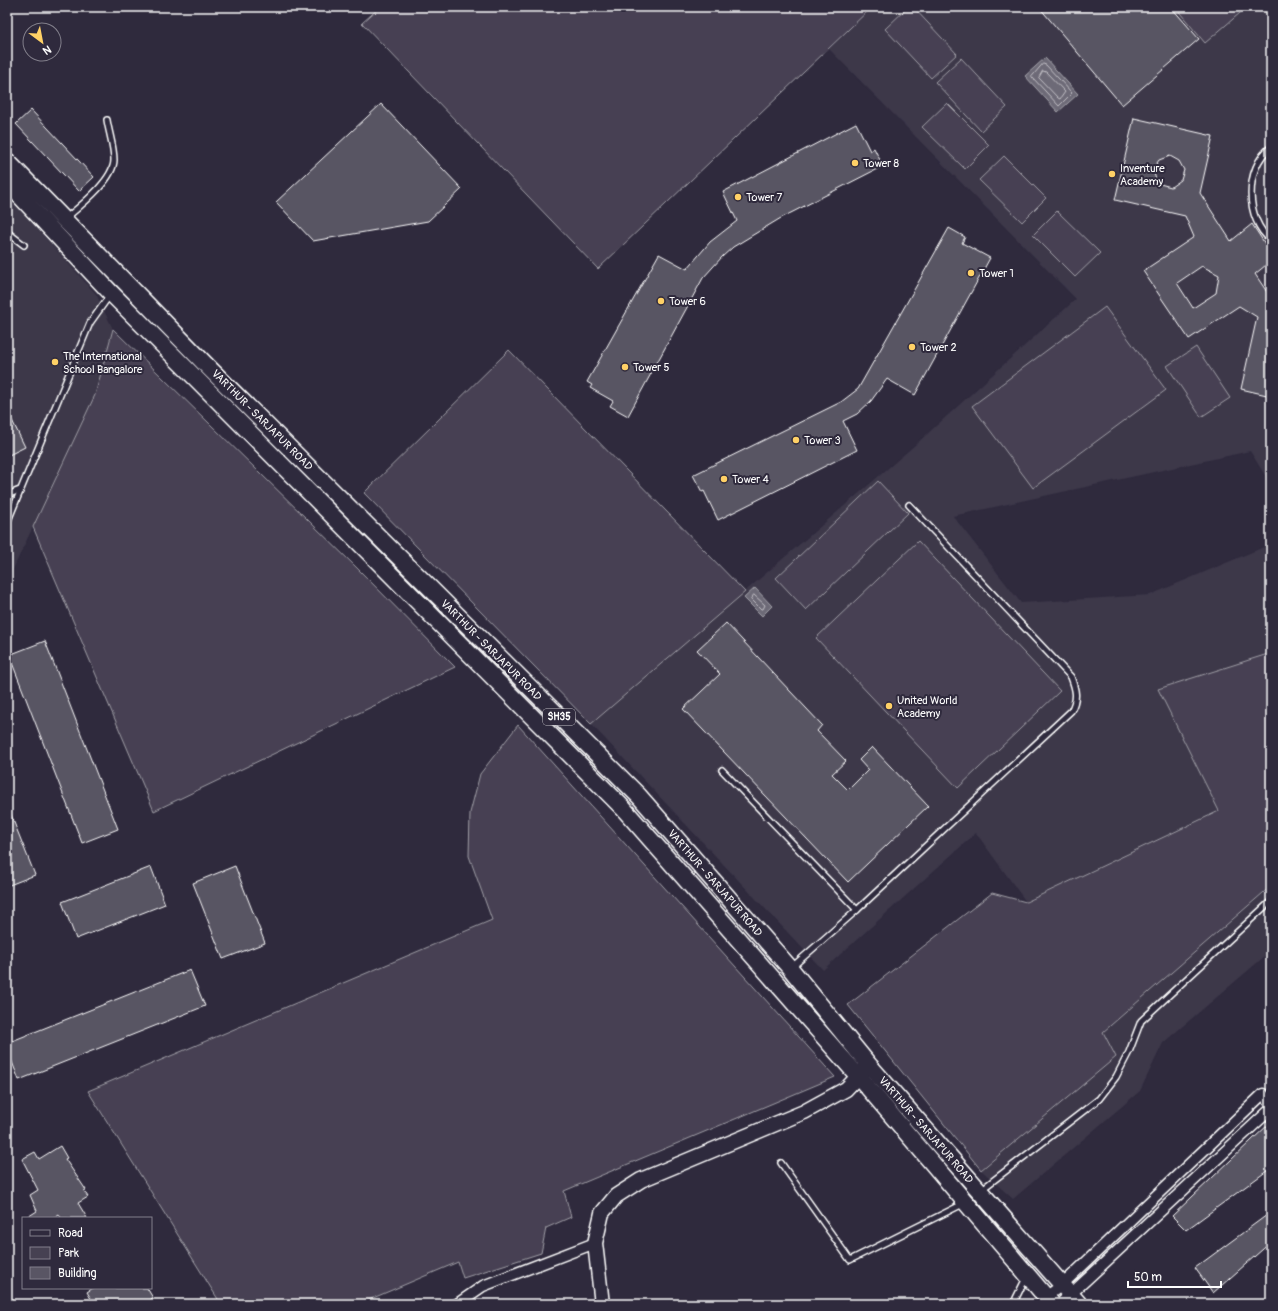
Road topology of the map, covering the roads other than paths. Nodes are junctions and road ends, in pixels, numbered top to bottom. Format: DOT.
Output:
graph roads {
  1 [pos="107,120"];
  2 [pos="1271,147"];
  3 [pos="7,161"];
  4 [pos="7,182"];
  5 [pos="64,220"];
  6 [pos="7,232"];
  7 [pos="1271,240"];
  8 [pos="24,245"];
  9 [pos="111,293"];
  10 [pos="20,490"];
  11 [pos="7,495"];
  12 [pos="910,505"];
  13 [pos="7,523"];
  14 [pos="722,770"];
  15 [pos="1271,901"];
  16 [pos="857,910"];
  17 [pos="790,968"];
  18 [pos="864,1071"];
  19 [pos="1271,1104"];
  20 [pos="1271,1109"];
  21 [pos="780,1164"];
  22 [pos="980,1191"];
  23 [pos="966,1202"];
  24 [pos="1111,1238"];
  25 [pos="595,1242"];
  26 [pos="1121,1248"];
  27 [pos="1028,1275"];
  28 [pos="1062,1298"];
  29 [pos="457,1304"];
  30 [pos="602,1304"];
  31 [pos="1016,1304"];
  1 -- 5 [label="lane"];
  2 -- 7 [label="lane"];
  3 -- 5 [label="main road, VARTHUR - SARJAPUR ROAD / SH35"];
  4 -- 9 [label="main road, VARTHUR - SARJAPUR ROAD / SH35"];
  5 -- 17 [label="main road, VARTHUR - SARJAPUR ROAD / SH35"];
  6 -- 8 [label="lane"];
  9 -- 10 [label="lane"];
  9 -- 18 [label="main road, VARTHUR - SARJAPUR ROAD / SH35"];
  10 -- 11 [label="lane"];
  10 -- 13 [label="lane"];
  12 -- 16 [label="lane"];
  14 -- 16 [label="lane"];
  15 -- 22 [label="lane"];
  16 -- 17 [label="lane"];
  17 -- 18 [label="main road, VARTHUR - SARJAPUR ROAD / SH35"];
  18 -- 22 [label="main road, VARTHUR - SARJAPUR ROAD / SH35"];
  18 -- 23 [label="main road, VARTHUR - SARJAPUR ROAD / SH35"];
  18 -- 25 [label="street"];
  19 -- 24 [label="street"];
  20 -- 26 [label="street"];
  21 -- 23 [label="lane"];
  22 -- 28 [label="main road, VARTHUR - SARJAPUR ROAD / SH35"];
  23 -- 27 [label="main road, VARTHUR - SARJAPUR ROAD / SH35"];
  24 -- 26 [label="street"];
  24 -- 28 [label="street"];
  25 -- 29 [label="street"];
  25 -- 30 [label="street"];
  26 -- 28 [label="street"];
  27 -- 28 [label="main road, VARTHUR - SARJAPUR ROAD / SH35"];
  27 -- 31 [label="lane"];
}
